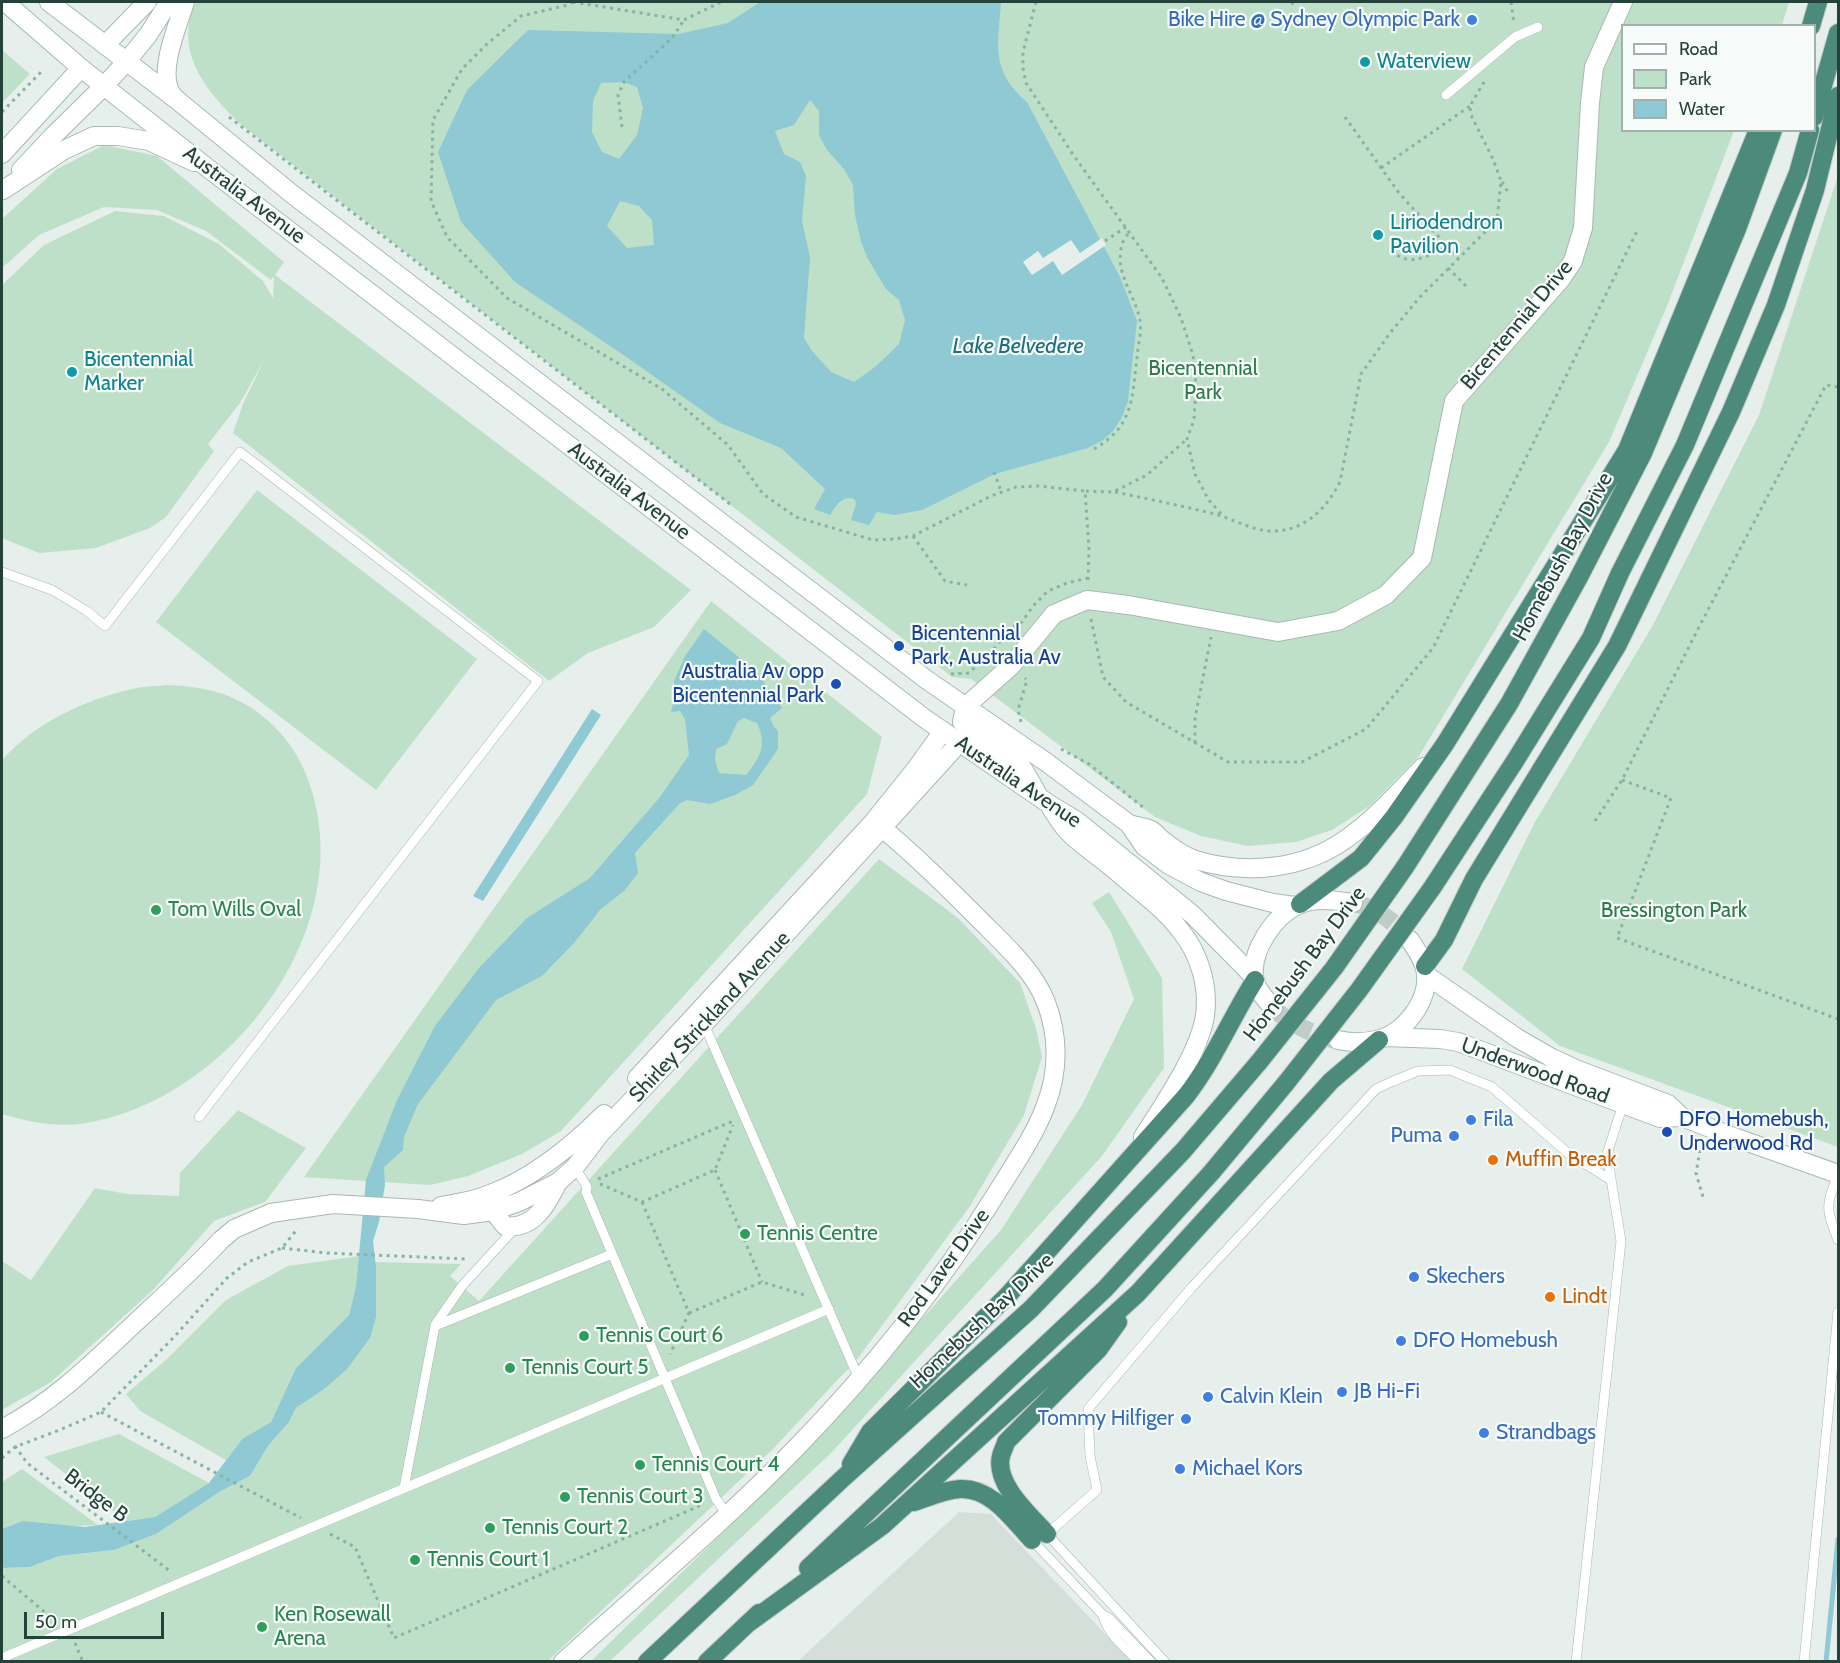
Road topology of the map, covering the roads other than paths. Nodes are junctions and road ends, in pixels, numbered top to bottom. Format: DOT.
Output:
graph roads {
  1 [pos="6,2"];
  2 [pos="49,2"];
  3 [pos="147,2"];
  4 [pos="169,2"];
  5 [pos="185,2"];
  6 [pos="1623,2"];
  7 [pos="1818,2"];
  8 [pos="1812,24"];
  9 [pos="1538,27"];
  10 [pos="1839,33"];
  11 [pos="105,45"];
  12 [pos="127,61"];
  13 [pos="81,68"];
  14 [pos="104,86"];
  15 [pos="1446,95"];
  16 [pos="1839,96"];
  17 [pos="177,100"];
  18 [pos="1816,114"];
  19 [pos="1757,132"];
  20 [pos="1772,132"];
  21 [pos="1809,132"];
  22 [pos="2,154"];
  23 [pos="209,169"];
  24 [pos="2,190"];
  25 [pos="2,572"];
  26 [pos="965,707"];
  27 [pos="943,731"];
  28 [pos="960,742"];
  29 [pos="1445,744"];
  30 [pos="1045,801"];
  31 [pos="1129,824"];
  32 [pos="879,825"];
  33 [pos="1353,903"];
  34 [pos="1297,905"];
  35 [pos="1410,940"];
  36 [pos="1425,970"];
  37 [pos="1254,978"];
  38 [pos="1273,1008"];
  39 [pos="704,1024"];
  40 [pos="1382,1039"];
  41 [pos="1338,1040"];
  42 [pos="1623,1104"];
  43 [pos="200,1117"];
  44 [pos="1682,1117"];
  45 [pos="1129,1161"];
  46 [pos="574,1167"];
  47 [pos="1839,1174"];
  48 [pos="1611,1180"];
  49 [pos="558,1182"];
  50 [pos="492,1203"];
  51 [pos="516,1227"];
  52 [pos="1839,1240"];
  53 [pos="612,1254"];
  54 [pos="1138,1293"];
  55 [pos="827,1305"];
  56 [pos="1839,1312"];
  57 [pos="435,1326"];
  58 [pos="663,1375"];
  59 [pos="859,1379"];
  60 [pos="65,1389"];
  61 [pos="2,1415"];
  62 [pos="2,1429"];
  63 [pos="841,1480"];
  64 [pos="404,1488"];
  65 [pos="906,1506"];
  66 [pos="727,1514"];
  67 [pos="1040,1537"];
  68 [pos="1103,1615"];
  69 [pos="750,1622"];
  70 [pos="2,1658"];
  71 [pos="562,1662"];
  72 [pos="647,1662"];
  73 [pos="707,1662"];
  74 [pos="1139,1662"];
  75 [pos="1151,1662"];
  76 [pos="1165,1662"];
  77 [pos="1576,1662"];
  78 [pos="1804,1662"];
  1 -- 13 [label="main road, Australia Avenue"];
  2 -- 11 [label="main road, Australia Avenue"];
  3 -- 11 [label="main road"];
  4 -- 12 [label="main road"];
  5 -- 17 [label="main road"];
  6 -- 26 [label="main road, Bicentennial Drive"];
  7 -- 8 [label="highway"];
  9 -- 15 [label="lane"];
  10 -- 18 [label="highway"];
  11 -- 12 [label="main road, Australia Avenue"];
  11 -- 13 [label="main road"];
  12 -- 14 [label="main road"];
  12 -- 17 [label="main road, Australia Avenue"];
  13 -- 14 [label="main road, Australia Avenue"];
  13 -- 22 [label="main road"];
  14 -- 23 [label="main road, Australia Avenue"];
  14 -- 24 [label="main road"];
  16 -- 36 [label="highway"];
  17 -- 26 [label="main road, Australia Avenue"];
  19 -- 29 [label="highway"];
  20 -- 63 [label="highway, Homebush Bay Drive, bridge"];
  21 -- 69 [label="highway, bridge"];
  23 -- 24 [label="main road"];
  23 -- 27 [label="main road, Australia Avenue"];
  25 -- 43 [label="lane"];
  26 -- 30 [label="main road"];
  26 -- 31 [label="main road, Australia Avenue"];
  27 -- 28 [label="main road, Australia Avenue"];
  27 -- 32 [label="main road, Shirley Strickland Avenue"];
  28 -- 30 [label="main road, Australia Avenue"];
  28 -- 32 [label="main road, Shirley Strickland Avenue"];
  29 -- 31 [label="main road"];
  29 -- 34 [label="highway"];
  30 -- 37 [label="main road, Australia Avenue"];
  30 -- 45 [label="main road"];
  31 -- 34 [label="main road, Australia Avenue"];
  32 -- 39 [label="main road, Shirley Strickland Avenue"];
  32 -- 50 [label="main road, Shirley Strickland Avenue"];
  32 -- 59 [label="main road, Rod Laver Drive"];
  33 -- 34 [label="main road, Australia Avenue"];
  34 -- 37 [label="main road"];
  35 -- 36 [label="main road"];
  36 -- 40 [label="main road"];
  36 -- 44 [label="main road, Underwood Road"];
  37 -- 38 [label="main road, Australia Avenue"];
  37 -- 45 [label="highway"];
  39 -- 46 [label="main road, Shirley Strickland Avenue"];
  39 -- 55 [label="lane"];
  40 -- 41 [label="main road, Underwood Road"];
  40 -- 42 [label="main road, Underwood Road"];
  40 -- 54 [label="highway"];
  42 -- 44 [label="main road, Underwood Road"];
  42 -- 48 [label="lane"];
  44 -- 47 [label="main road, Underwood Road"];
  45 -- 63 [label="highway"];
  46 -- 49 [label="main road, Shirley Strickland Avenue"];
  46 -- 53 [label="lane"];
  47 -- 52 [label="lane"];
  48 -- 67 [label="lane"];
  48 -- 77 [label="lane"];
  49 -- 50 [label="main road, Shirley Strickland Avenue"];
  49 -- 51 [label="main road"];
  50 -- 51 [label="main road"];
  50 -- 60 [label="main road, Shirley Strickland Avenue"];
  51 -- 57 [label="lane"];
  53 -- 57 [label="lane"];
  53 -- 58 [label="lane"];
  54 -- 65 [label="highway"];
  54 -- 67 [label="highway"];
  55 -- 58 [label="lane"];
  55 -- 59 [label="lane"];
  56 -- 78 [label="lane"];
  57 -- 64 [label="lane"];
  58 -- 64 [label="lane"];
  58 -- 66 [label="lane"];
  59 -- 66 [label="main road, Rod Laver Drive"];
  60 -- 61 [label="main road, Shirley Strickland Avenue"];
  60 -- 62 [label="main road, Shirley Strickland Avenue"];
  63 -- 72 [label="highway, Homebush Bay Drive"];
  64 -- 70 [label="lane"];
  65 -- 67 [label="highway"];
  65 -- 69 [label="highway"];
  66 -- 71 [label="main road, Rod Laver Drive"];
  67 -- 68 [label="lane"];
  67 -- 76 [label="lane"];
  68 -- 74 [label="lane"];
  68 -- 75 [label="lane"];
  69 -- 73 [label="highway"];
}
